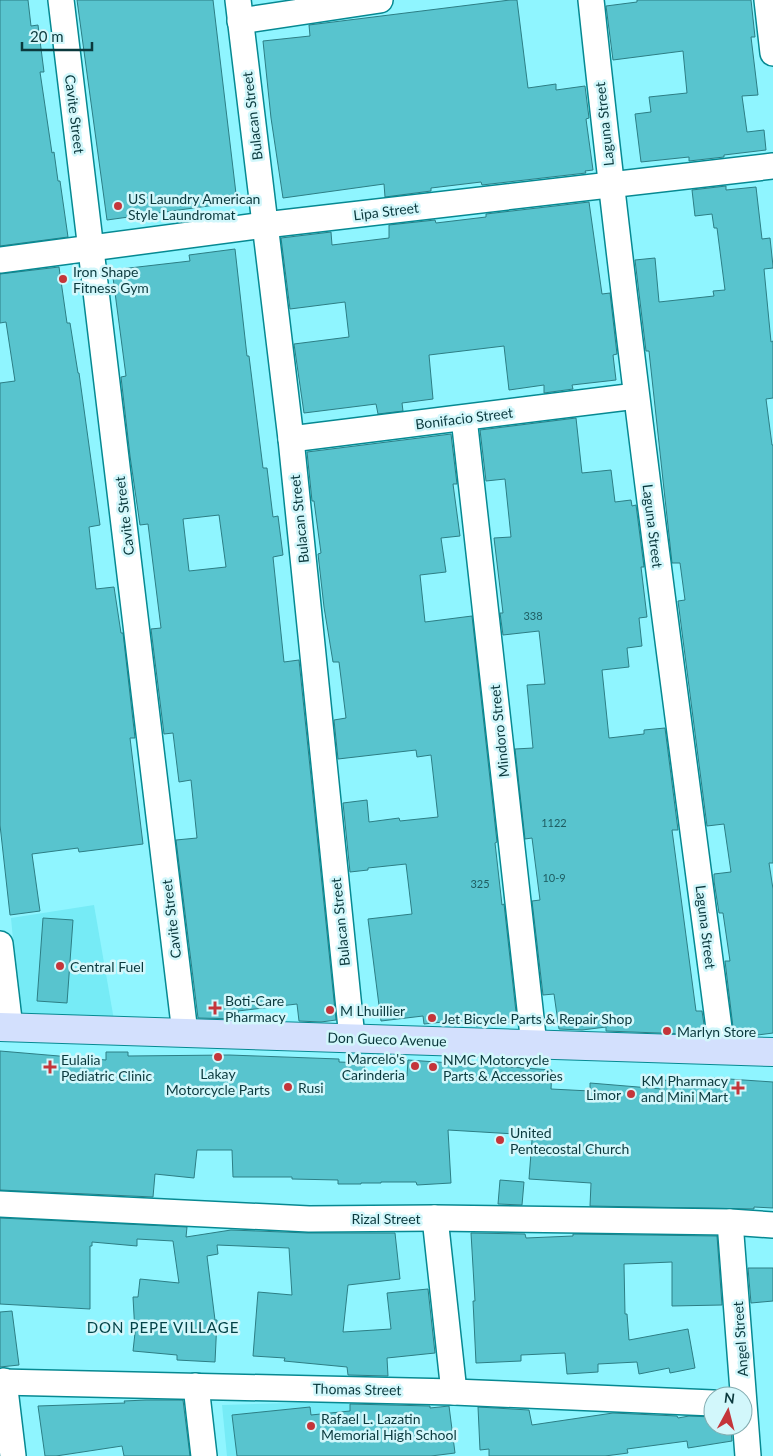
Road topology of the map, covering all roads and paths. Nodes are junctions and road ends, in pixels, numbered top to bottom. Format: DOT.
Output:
graph roads {
  1 [pos="61,0"];
  2 [pos="380,0"];
  3 [pos="591,0"];
  4 [pos="767,0"];
  5 [pos="239,11"];
  6 [pos="773,53"];
  7 [pos="773,166"];
  8 [pos="610,185"];
  9 [pos="265,225"];
  10 [pos="92,248"];
  11 [pos="0,260"];
  12 [pos="636,396"];
  13 [pos="464,418"];
  14 [pos="291,439"];
  15 [pos="0,944"];
  16 [pos="5,1027"];
  17 [pos="184,1033"];
  18 [pos="352,1038"];
  19 [pos="534,1044"];
  20 [pos="722,1051"];
  21 [pos="773,1052"];
  22 [pos="0,1204"];
  23 [pos="435,1218"];
  24 [pos="730,1222"];
  25 [pos="773,1225"];
  26 [pos="2,1381"];
  27 [pos="196,1386"];
  28 [pos="743,1386"];
  29 [pos="454,1392"];
  30 [pos="703,1404"];
  31 [pos="746,1436"];
  32 [pos="13,1456"];
  33 [pos="204,1456"];
  34 [pos="748,1456"];
  1 -- 10 [label="street, Cavite Street"];
  2 -- 5 [label="street"];
  3 -- 8 [label="street, Laguna Street"];
  4 -- 6 [label="street"];
  5 -- 9 [label="street, Bulacan Street"];
  7 -- 8 [label="street, Lipa Street"];
  8 -- 9 [label="street, Lipa Street"];
  8 -- 12 [label="street, Laguna Street"];
  9 -- 10 [label="street, Lipa Street"];
  9 -- 14 [label="street, Bulacan Street"];
  10 -- 11 [label="street, Lipa Street"];
  10 -- 17 [label="street, Cavite Street"];
  12 -- 13 [label="street, Bonifacio Street"];
  12 -- 20 [label="street, Laguna Street"];
  13 -- 14 [label="street, Bonifacio Street"];
  13 -- 19 [label="street, Mindoro Street"];
  14 -- 18 [label="street, Bulacan Street"];
  15 -- 16 [label="street"];
  16 -- 17 [label="main road, Don Gueco Avenue"];
  17 -- 18 [label="main road, Don Gueco Avenue"];
  18 -- 19 [label="main road, Don Gueco Avenue"];
  19 -- 20 [label="main road, Don Gueco Avenue"];
  20 -- 21 [label="main road, Don Gueco Avenue"];
  22 -- 23 [label="street, Rizal Street"];
  23 -- 24 [label="street, Rizal Street"];
  23 -- 29 [label="street"];
  24 -- 25 [label="street, Rizal Street"];
  24 -- 28 [label="street, Angel Street"];
  26 -- 27 [label="street, Thomas Street"];
  26 -- 32 [label="street"];
  27 -- 29 [label="street, Thomas Street"];
  27 -- 33 [label="street"];
  29 -- 30 [label="street, Thomas Street"];
  31 -- 34 [label="street, Angel Street"];
}
